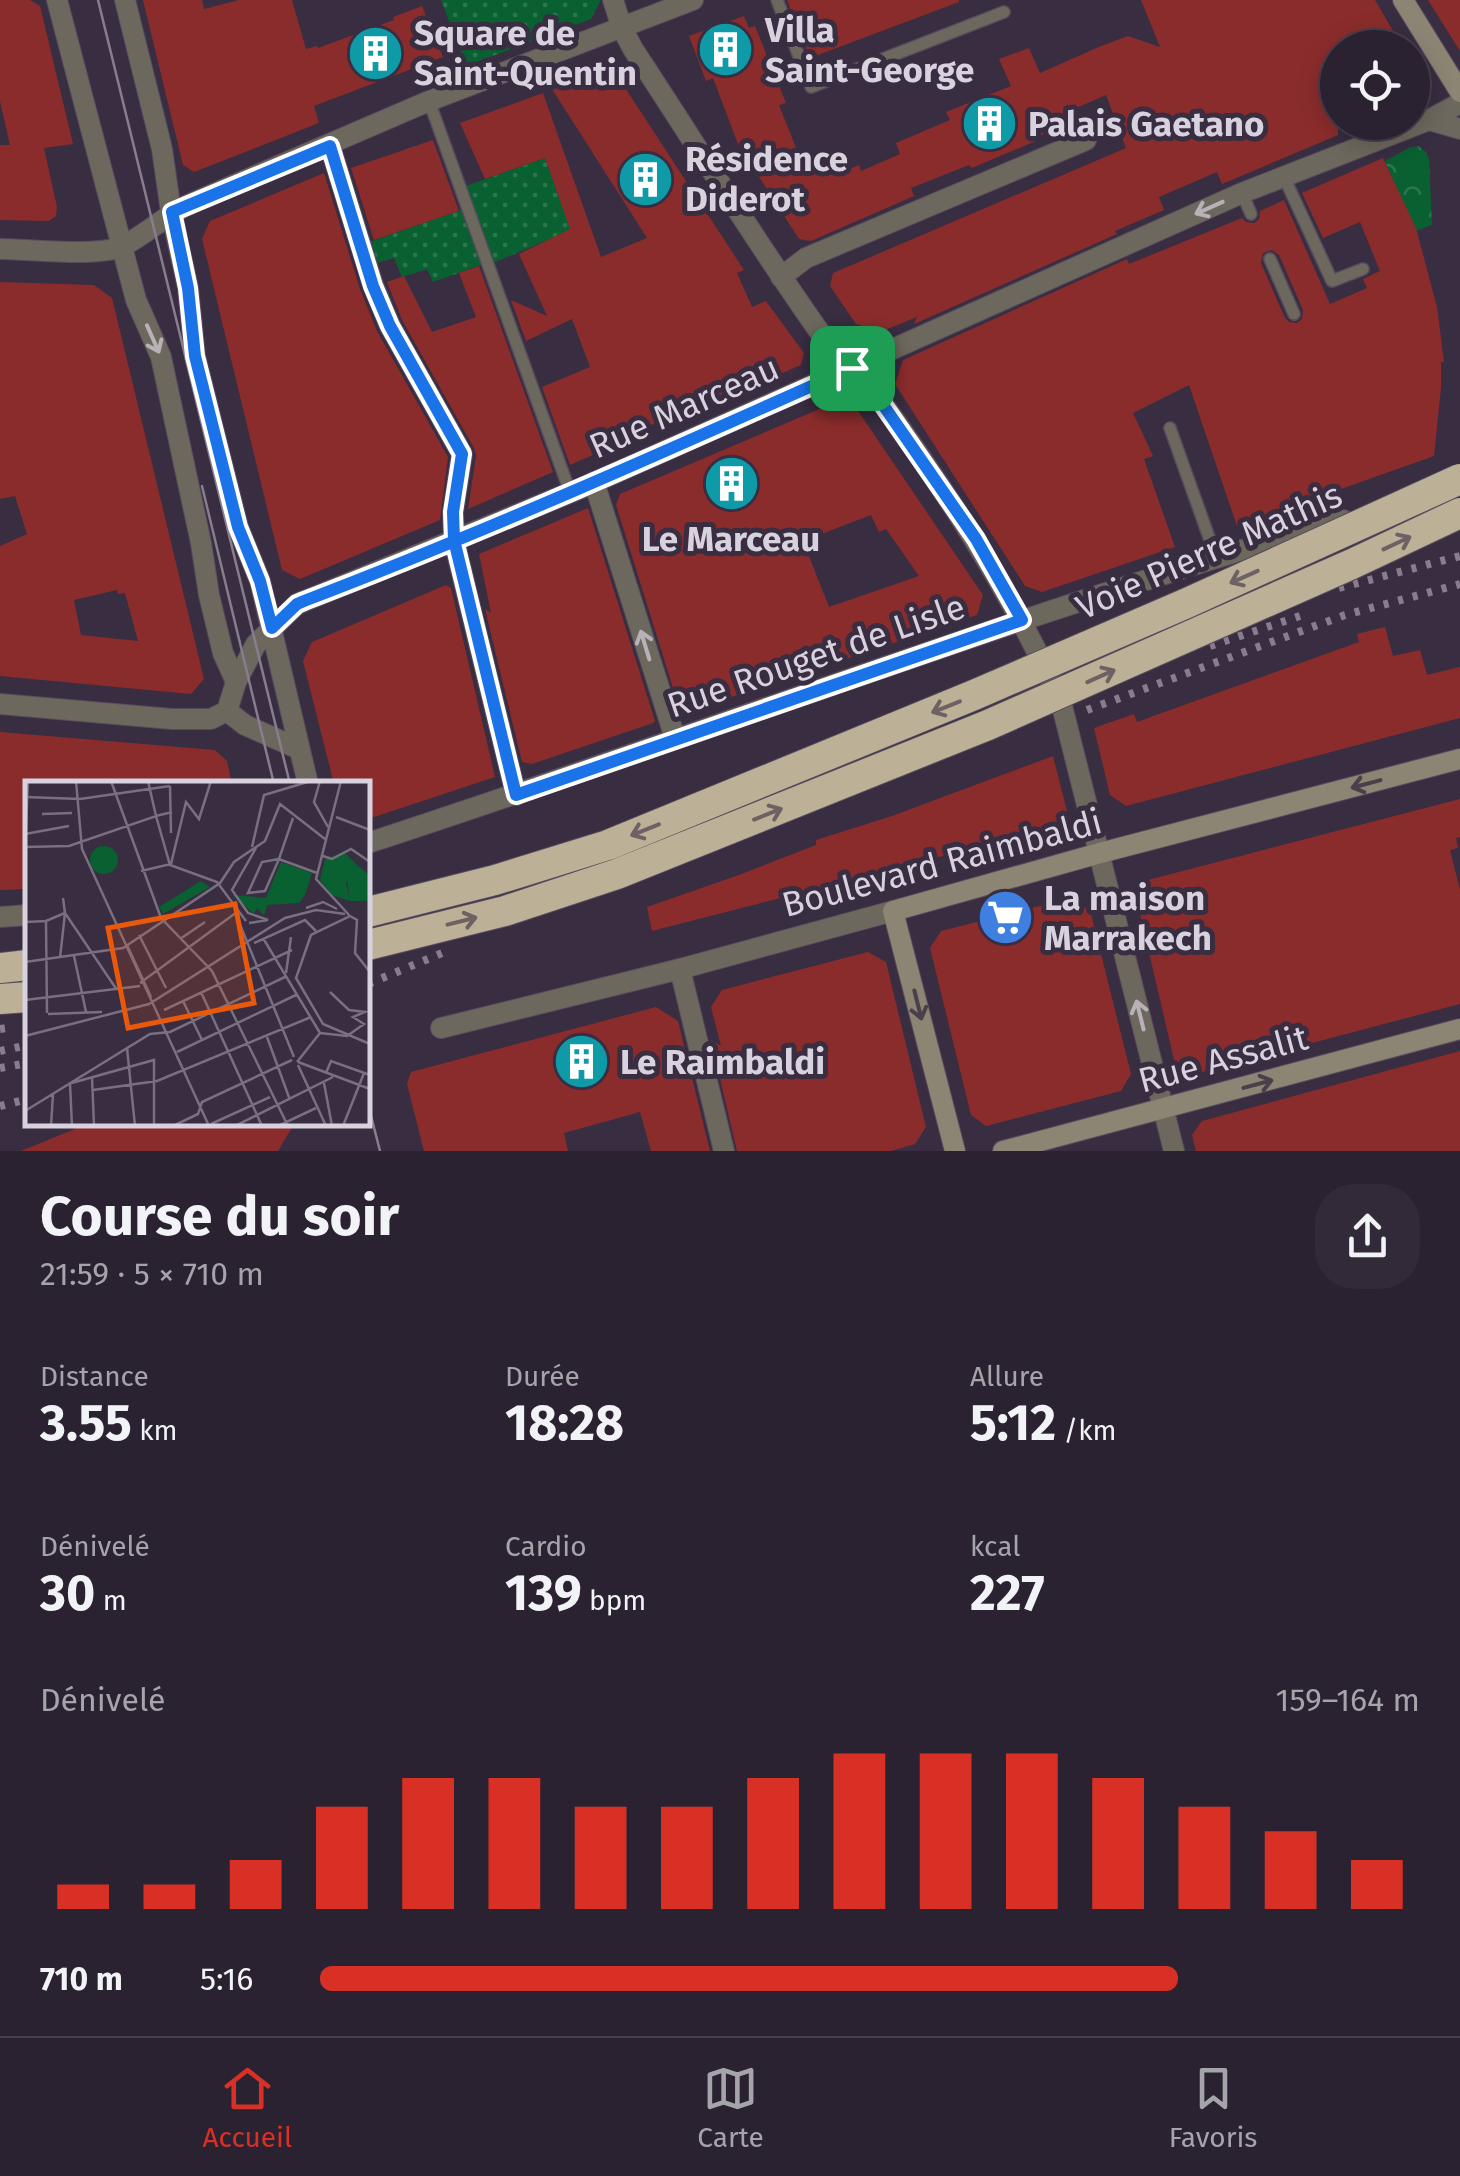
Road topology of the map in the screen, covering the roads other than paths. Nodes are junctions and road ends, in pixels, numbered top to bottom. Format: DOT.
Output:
graph roads {
  1 [pos="56,0"];
  2 [pos="125,0"];
  3 [pos="613,0"];
  4 [pos="693,0"];
  5 [pos="777,0"];
  6 [pos="1402,0"];
  7 [pos="1004,12"];
  8 [pos="622,28"];
  9 [pos="1460,92"];
  10 [pos="429,101"];
  11 [pos="1460,103"];
  12 [pos="1430,120"];
  13 [pos="1460,129"];
  14 [pos="1086,140"];
  15 [pos="1378,140"];
  16 [pos="330,146"];
  17 [pos="1284,176"];
  18 [pos="1242,193"];
  19 [pos="172,212"];
  20 [pos="1251,214"];
  21 [pos="122,247"];
  22 [pos="0,248"];
  23 [pos="1270,259"];
  24 [pos="1362,269"];
  25 [pos="780,277"];
  26 [pos="1294,314"];
  27 [pos="852,368"];
  28 [pos="1170,428"];
  29 [pos="594,482"];
  30 [pos="1460,482"];
  31 [pos="570,492"];
  32 [pos="1453,518"];
  33 [pos="454,540"];
  34 [pos="1216,557"];
  35 [pos="1022,620"];
  36 [pos="272,628"];
  37 [pos="236,682"];
  38 [pos="0,704"];
  39 [pos="227,711"];
  40 [pos="674,738"];
  41 [pos="299,750"];
  42 [pos="1460,759"];
  43 [pos="307,781"];
  44 [pos="516,795"];
  45 [pos="370,842"];
  46 [pos="1100,853"];
  47 [pos="370,911"];
  48 [pos="893,911"];
  49 [pos="25,914"];
  50 [pos="0,916"];
  51 [pos="370,944"];
  52 [pos="25,965"];
  53 [pos="0,968"];
  54 [pos="680,969"];
  55 [pos="25,997"];
  56 [pos="0,999"];
  57 [pos="442,1028"];
  58 [pos="1460,1029"];
  59 [pos="1164,1110"];
  60 [pos="724,1151"];
  61 [pos="955,1151"];
  62 [pos="1003,1151"];
  63 [pos="1174,1151"];
  1 -- 21 [label="street"];
  2 -- 19 [label="street"];
  3 -- 8 [label="street"];
  4 -- 8 [label="street"];
  5 -- 7 [label="lane"];
  6 -- 9 [label="street"];
  8 -- 10 [label="street"];
  8 -- 25 [label="street"];
  10 -- 16 [label="street"];
  10 -- 31 [label="lane"];
  11 -- 12 [label="street, Rue Marceau"];
  12 -- 13 [label="street"];
  14 -- 25 [label="street"];
  15 -- 17 [label="street, Rue Marceau"];
  16 -- 19 [label="street"];
  16 -- 33 [label="street"];
  17 -- 18 [label="street, Rue Marceau"];
  17 -- 24 [label="lane"];
  18 -- 20 [label="lane"];
  18 -- 27 [label="street, Rue Marceau, one-way"];
  19 -- 21 [label="street"];
  19 -- 36 [label="street"];
  21 -- 22 [label="street"];
  21 -- 37 [label="street, one-way"];
  23 -- 26 [label="lane"];
  25 -- 27 [label="street"];
  27 -- 29 [label="street, Rue Marceau"];
  27 -- 35 [label="street"];
  28 -- 34 [label="lane"];
  29 -- 31 [label="street, Rue Marceau"];
  40 -- 29 [label="street, one-way"];
  30 -- 34 [label="street, Rue Rouget de Lisle"];
  30 -- 47 [label="highway, Voie Pierre Mathis, one-way, bridge"];
  31 -- 33 [label="street, Rue Marceau"];
  51 -- 32 [label="highway, Voie Pierre Mathis, one-way, bridge"];
  33 -- 36 [label="street, Rue Marceau"];
  33 -- 44 [label="street"];
  34 -- 35 [label="street, Rue Rouget de Lisle"];
  35 -- 40 [label="street, Rue Rouget de Lisle"];
  35 -- 46 [label="street"];
  36 -- 37 [label="street, Rue Marceau"];
  36 -- 41 [label="street"];
  37 -- 39 [label="street, Rue Marceau"];
  38 -- 39 [label="street"];
  39 -- 41 [label="street"];
  40 -- 44 [label="street, Rue Rouget de Lisle"];
  41 -- 43 [label="street"];
  42 -- 46 [label="street, Boulevard Raimbaldi, one-way"];
  44 -- 45 [label="street, Rue Rouget de Lisle"];
  46 -- 48 [label="street, Boulevard Raimbaldi"];
  59 -- 46 [label="street, one-way"];
  48 -- 54 [label="street, Boulevard Raimbaldi"];
  48 -- 61 [label="street, one-way"];
  49 -- 50 [label="street"];
  52 -- 53 [label="highway"];
  54 -- 57 [label="street, Boulevard Raimbaldi"];
  54 -- 60 [label="street"];
  55 -- 56 [label="highway"];
  59 -- 58 [label="street, Rue Assalit, one-way"];
  59 -- 62 [label="street, Rue Assalit"];
  59 -- 63 [label="street"];
}
